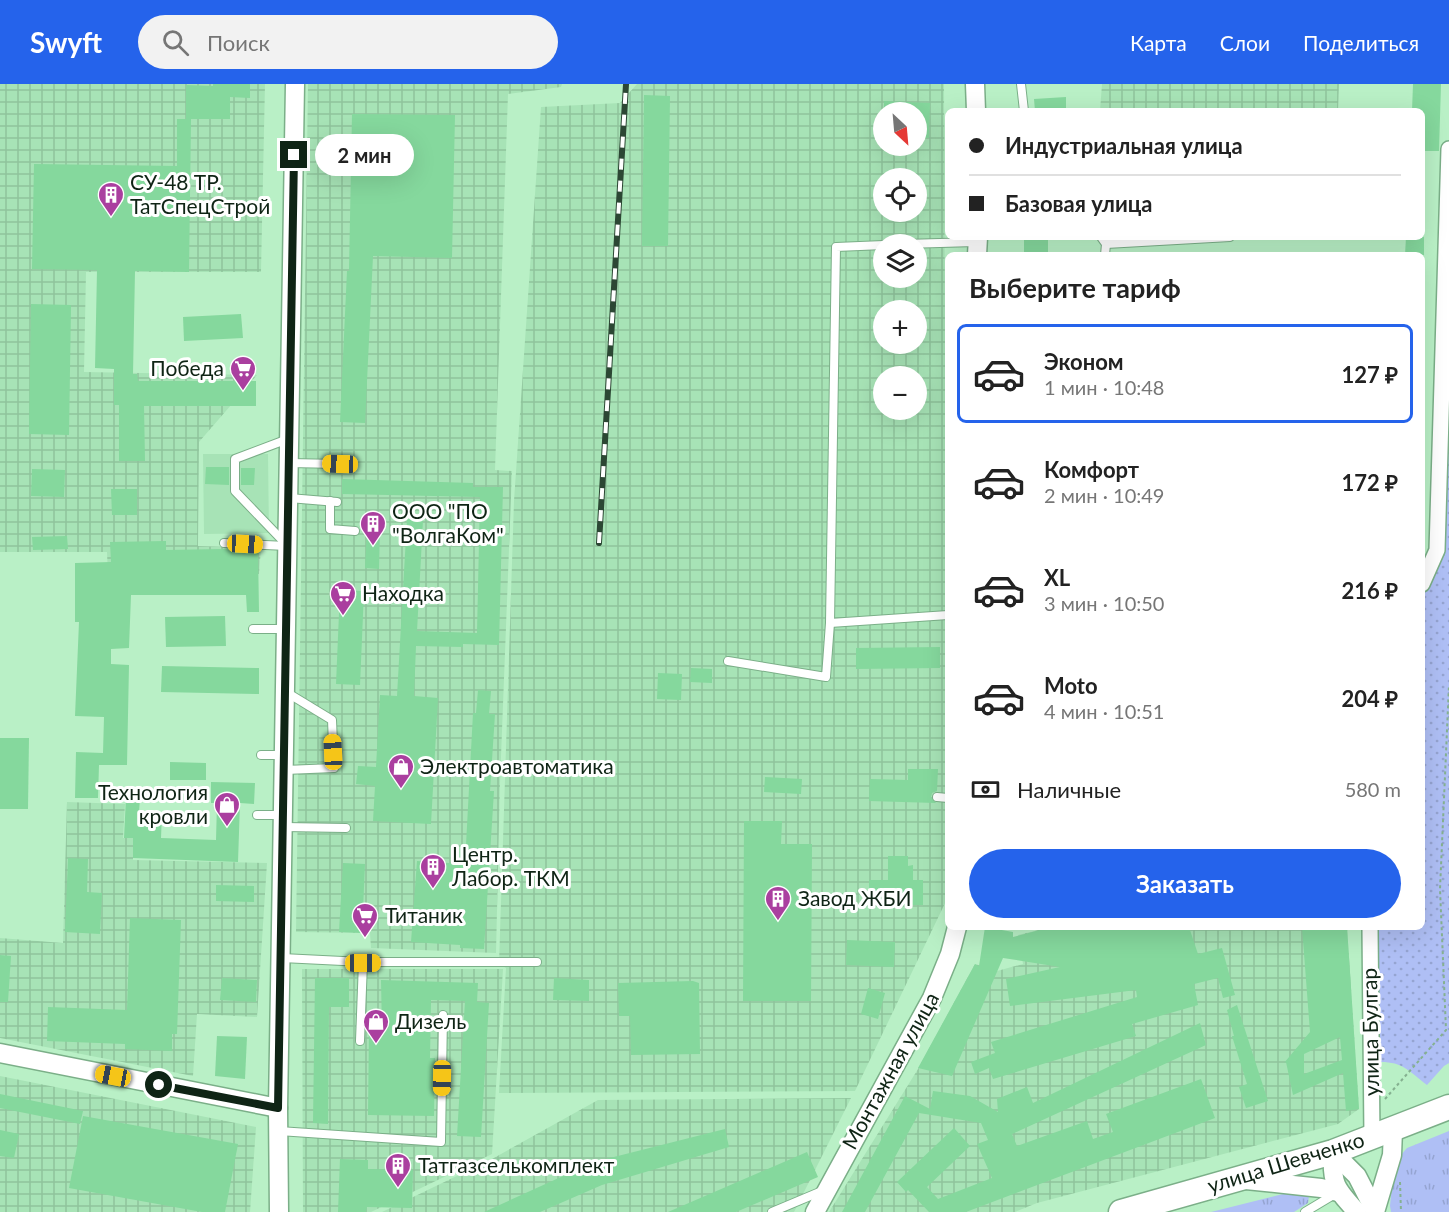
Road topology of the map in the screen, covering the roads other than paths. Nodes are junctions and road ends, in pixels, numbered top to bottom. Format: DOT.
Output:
graph roads {
  1 [pos="295,84"];
  2 [pos="975,84"];
  3 [pos="1021,84"];
  4 [pos="976,108"];
  5 [pos="1024,108"];
  6 [pos="1449,148"];
  7 [pos="1136,240"];
  8 [pos="1104,241"];
  9 [pos="927,244"];
  10 [pos="978,244"];
  11 [pos="873,245"];
  12 [pos="289,439"];
  13 [pos="289,463"];
  14 [pos="340,464"];
  15 [pos="289,498"];
  16 [pos="354,531"];
  17 [pos="224,543"];
  18 [pos="288,546"];
  19 [pos="1425,577"];
  20 [pos="945,615"];
  21 [pos="830,623"];
  22 [pos="253,629"];
  23 [pos="287,629"];
  24 [pos="728,661"];
  25 [pos="286,692"];
  26 [pos="261,755"];
  27 [pos="285,762"];
  28 [pos="937,797"];
  29 [pos="945,798"];
  30 [pos="256,815"];
  31 [pos="284,821"];
  32 [pos="346,828"];
  33 [pos="956,930"];
  34 [pos="1370,930"];
  35 [pos="282,958"];
  36 [pos="537,962"];
  37 [pos="363,963"];
  38 [pos="443,1015"];
  39 [pos="360,1041"];
  40 [pos="0,1053"];
  41 [pos="1449,1107"];
  42 [pos="278,1108"];
  43 [pos="278,1131"];
  44 [pos="1382,1134"];
  45 [pos="1333,1152"];
  46 [pos="1236,1179"];
  47 [pos="826,1190"];
  48 [pos="1338,1192"];
  49 [pos="1369,1211"];
  50 [pos="279,1212"];
  51 [pos="772,1212"];
  52 [pos="815,1212"];
  53 [pos="1121,1212"];
  54 [pos="1305,1212"];
  1 -- 12 [label="street"];
  2 -- 4 [label="street"];
  3 -- 5 [label="lane"];
  6 -- 19 [label="street"];
  7 -- 8 [label="lane"];
  9 -- 10 [label="lane"];
  11 -- 21 [label="lane"];
  12 -- 13 [label="street"];
  12 -- 18 [label="lane"];
  13 -- 14 [label="lane"];
  13 -- 15 [label="street"];
  15 -- 16 [label="lane"];
  15 -- 18 [label="street"];
  17 -- 18 [label="lane"];
  18 -- 23 [label="street"];
  20 -- 21 [label="lane"];
  21 -- 24 [label="lane"];
  22 -- 23 [label="lane"];
  23 -- 25 [label="street"];
  25 -- 27 [label="street"];
  25 -- 27 [label="lane"];
  26 -- 27 [label="lane"];
  27 -- 31 [label="street"];
  28 -- 29 [label="lane"];
  30 -- 31 [label="lane"];
  31 -- 32 [label="lane"];
  31 -- 35 [label="street"];
  33 -- 47 [label="street, Монтажная улица"];
  34 -- 44 [label="street, улица Булгар"];
  35 -- 37 [label="lane"];
  35 -- 42 [label="street"];
  36 -- 37 [label="lane"];
  37 -- 39 [label="lane"];
  38 -- 43 [label="lane"];
  40 -- 42 [label="street"];
  41 -- 44 [label="main road, улица Шевченко"];
  42 -- 43 [label="street"];
  43 -- 50 [label="street"];
  44 -- 45 [label="main road, улица Шевченко"];
  44 -- 49 [label="street"];
  45 -- 46 [label="main road, улица Шевченко"];
  45 -- 48 [label="street"];
  45 -- 49 [label="street"];
  46 -- 48 [label="street"];
  46 -- 53 [label="main road, улица Шевченко"];
  47 -- 51 [label="lane"];
  47 -- 52 [label="street, Монтажная улица"];
  48 -- 49 [label="street"];
  48 -- 54 [label="lane"];
}
